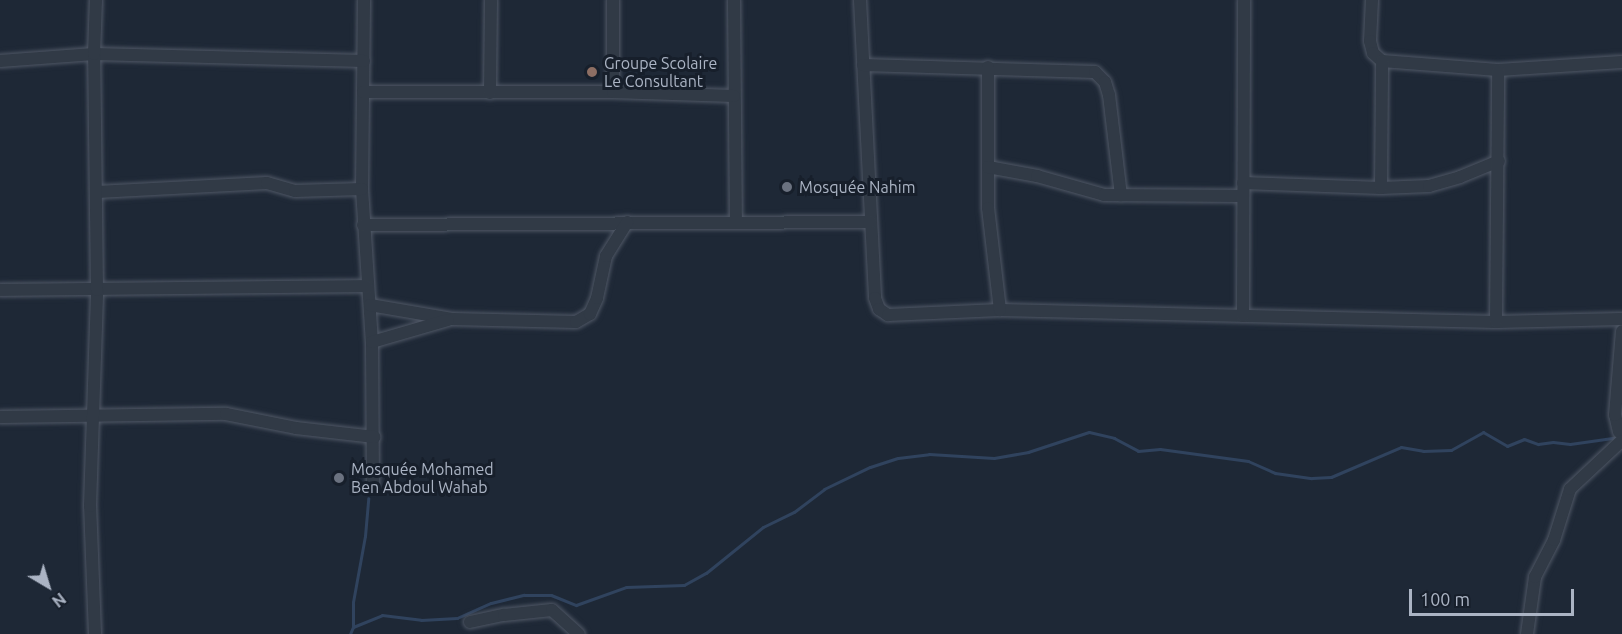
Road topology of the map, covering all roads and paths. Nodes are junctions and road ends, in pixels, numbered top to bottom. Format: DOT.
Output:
graph roads {
  1 [pos="96,0"];
  2 [pos="364,0"];
  3 [pos="490,0"];
  4 [pos="613,0"];
  5 [pos="734,0"];
  6 [pos="860,0"];
  7 [pos="1244,0"];
  8 [pos="1372,0"];
  9 [pos="94,54"];
  10 [pos="0,61"];
  11 [pos="364,61"];
  12 [pos="1382,61"];
  13 [pos="1622,62"];
  14 [pos="863,65"];
  15 [pos="988,67"];
  16 [pos="1498,70"];
  17 [pos="363,92"];
  18 [pos="613,92"];
  19 [pos="490,93"];
  20 [pos="734,96"];
  21 [pos="1499,161"];
  22 [pos="988,167"];
  23 [pos="1243,183"];
  24 [pos="1381,188"];
  25 [pos="362,189"];
  26 [pos="98,192"];
  27 [pos="1121,195"];
  28 [pos="1242,196"];
  29 [pos="627,222"];
  30 [pos="736,222"];
  31 [pos="871,222"];
  32 [pos="363,225"];
  33 [pos="367,285"];
  34 [pos="0,290"];
  35 [pos="98,290"];
  36 [pos="370,305"];
  37 [pos="1000,310"];
  38 [pos="1243,316"];
  39 [pos="452,319"];
  40 [pos="1622,319"];
  41 [pos="1497,322"];
  42 [pos="1622,331"];
  43 [pos="372,342"];
  44 [pos="95,416"];
  45 [pos="0,417"];
  46 [pos="374,437"];
  47 [pos="373,484"];
  48 [pos="470,622"];
  49 [pos="95,634"];
  50 [pos="579,634"];
  51 [pos="1527,634"];
  1 -- 9 [label="street"];
  2 -- 11 [label="street"];
  3 -- 19 [label="street"];
  4 -- 18 [label="street"];
  5 -- 20 [label="street"];
  6 -- 14 [label="street"];
  7 -- 23 [label="street"];
  8 -- 12 [label="street"];
  9 -- 10 [label="street"];
  9 -- 11 [label="street"];
  9 -- 26 [label="street"];
  11 -- 17 [label="street"];
  12 -- 16 [label="street"];
  12 -- 24 [label="street"];
  13 -- 16 [label="street"];
  14 -- 15 [label="street"];
  14 -- 31 [label="street"];
  15 -- 22 [label="street"];
  15 -- 27 [label="street"];
  16 -- 21 [label="street"];
  17 -- 19 [label="street"];
  17 -- 25 [label="street"];
  18 -- 19 [label="street"];
  18 -- 20 [label="street"];
  20 -- 30 [label="street"];
  21 -- 24 [label="street"];
  21 -- 41 [label="street"];
  22 -- 27 [label="street"];
  22 -- 37 [label="street"];
  23 -- 24 [label="street"];
  23 -- 28 [label="street"];
  25 -- 26 [label="street"];
  25 -- 32 [label="street"];
  26 -- 35 [label="street"];
  27 -- 28 [label="street"];
  28 -- 38 [label="street"];
  29 -- 30 [label="street"];
  29 -- 32 [label="street"];
  29 -- 39 [label="street"];
  30 -- 31 [label="street"];
  31 -- 37 [label="street"];
  32 -- 33 [label="street"];
  33 -- 35 [label="street"];
  33 -- 36 [label="street"];
  34 -- 35 [label="street"];
  35 -- 44 [label="street"];
  36 -- 39 [label="street"];
  36 -- 43 [label="street"];
  37 -- 38 [label="street"];
  38 -- 41 [label="street"];
  39 -- 43 [label="street"];
  40 -- 41 [label="street"];
  42 -- 51 [label="street"];
  43 -- 46 [label="street"];
  44 -- 45 [label="street"];
  44 -- 46 [label="street"];
  44 -- 49 [label="street"];
  46 -- 47 [label="street"];
  48 -- 50 [label="street"];
}
